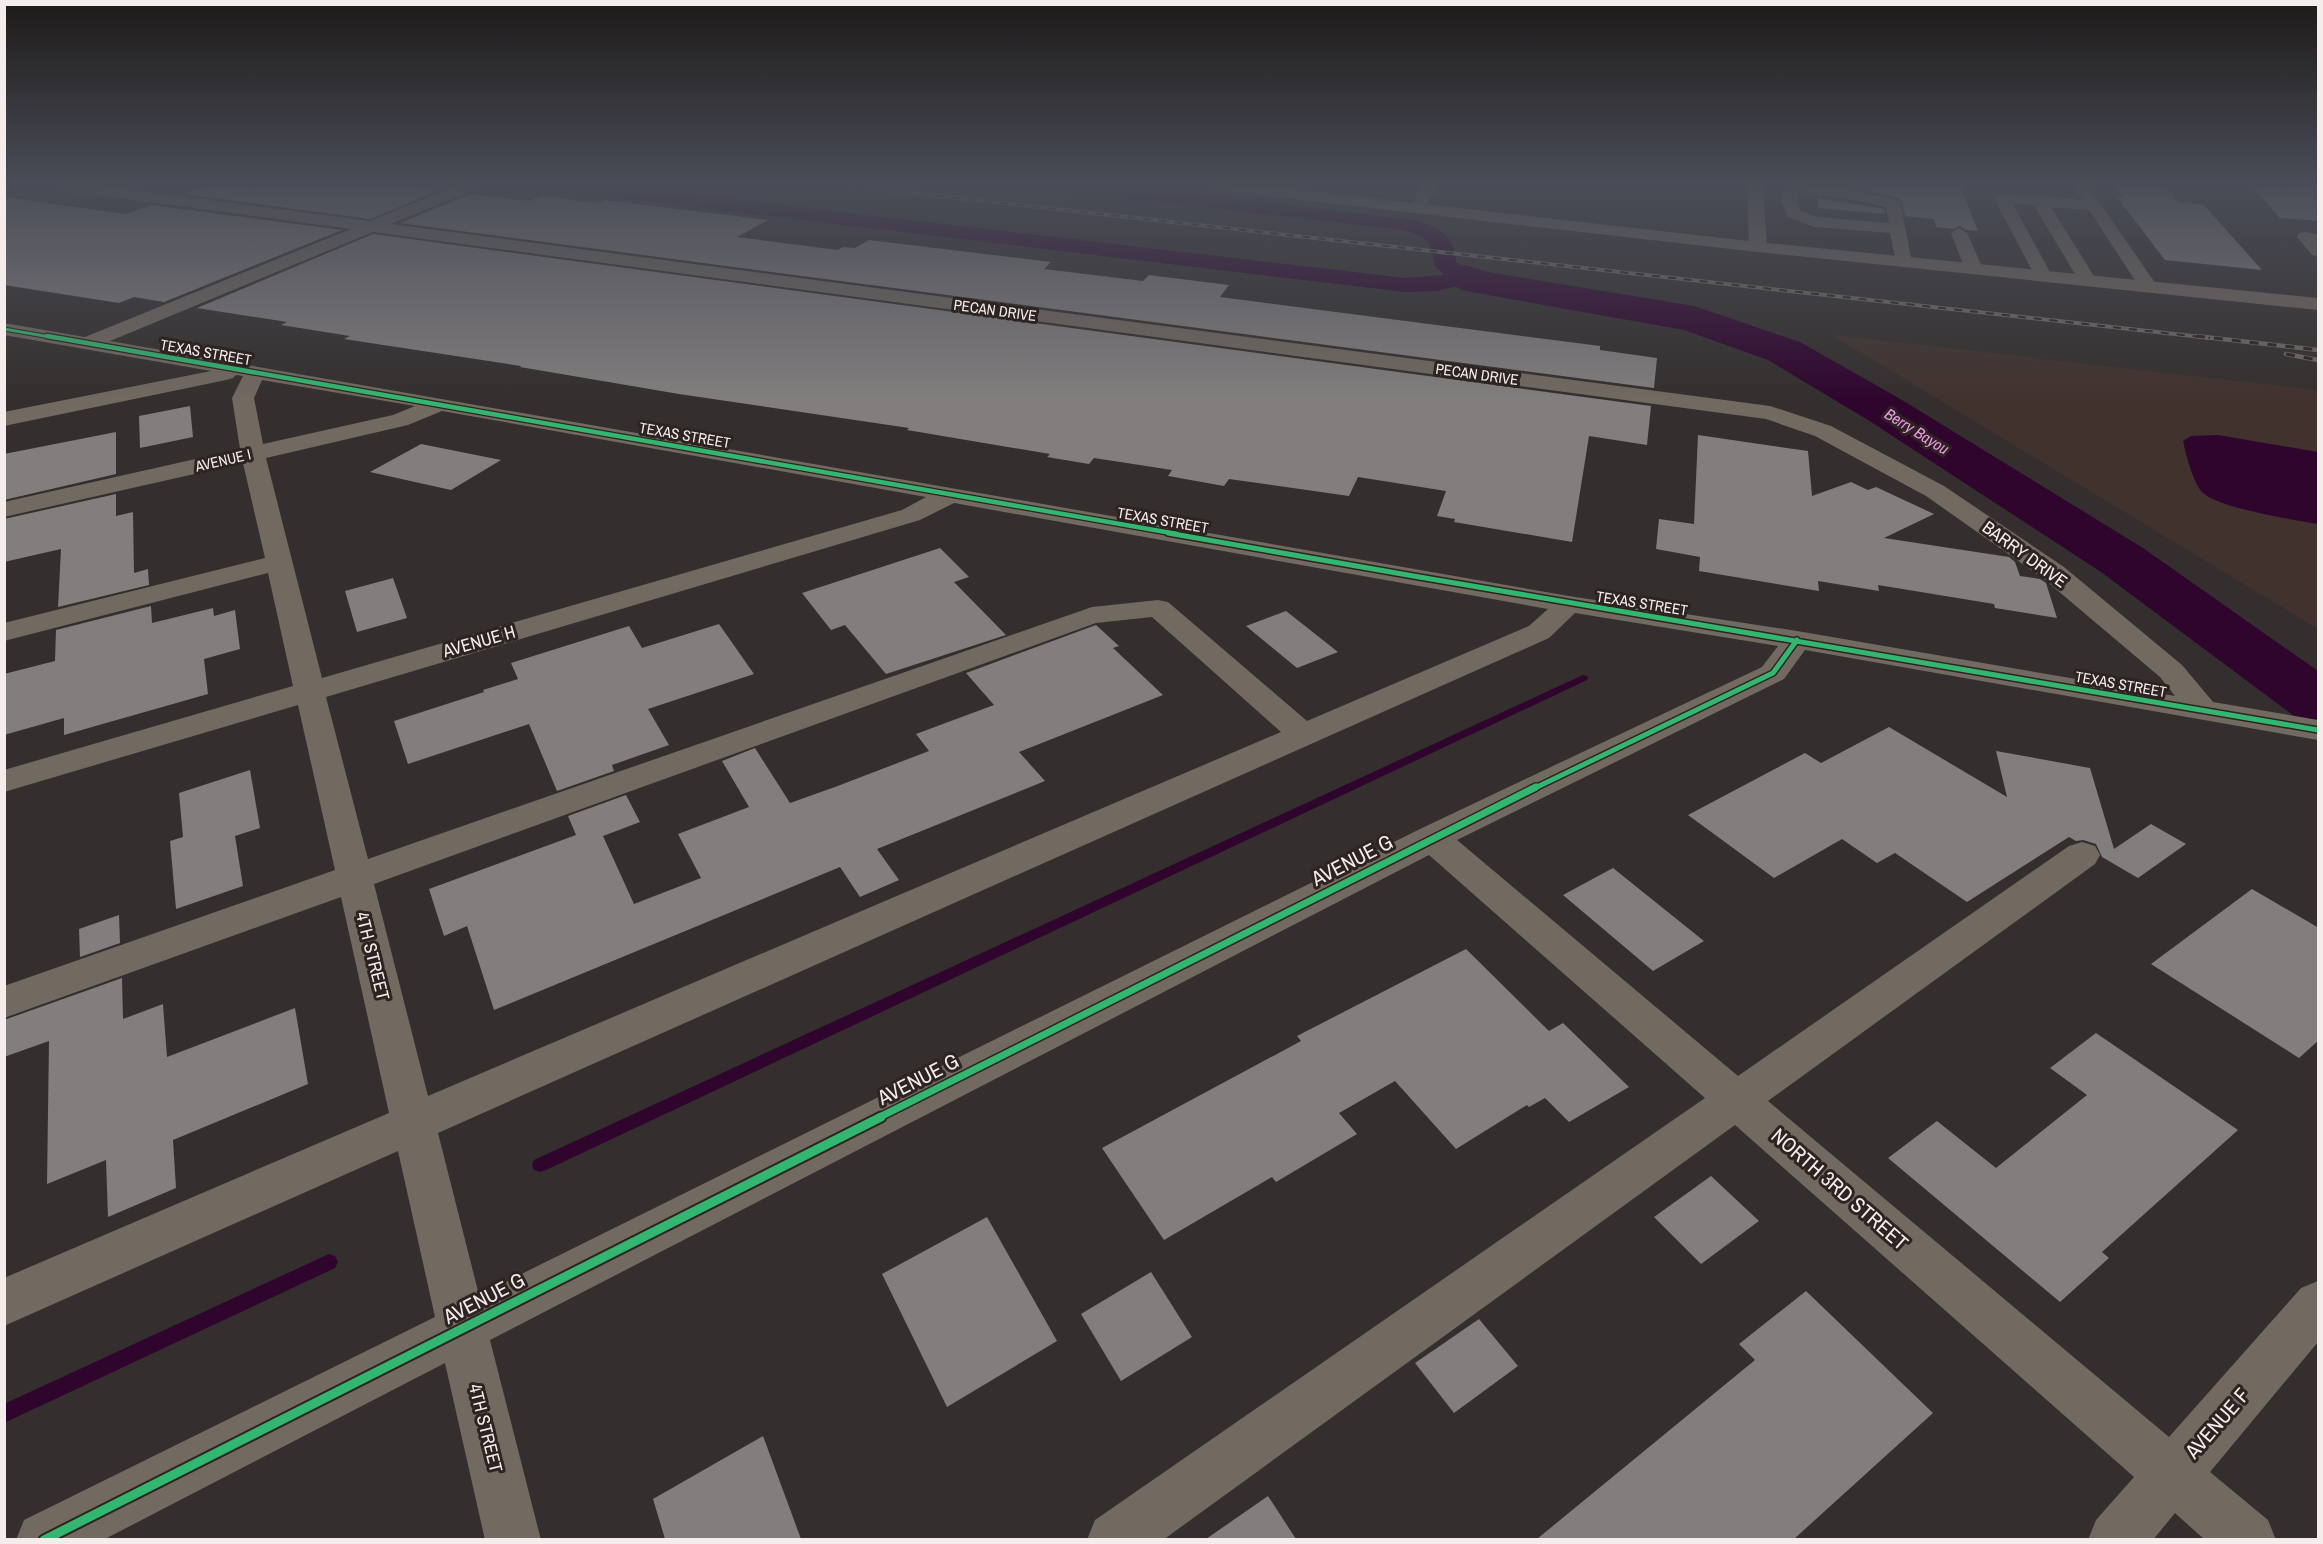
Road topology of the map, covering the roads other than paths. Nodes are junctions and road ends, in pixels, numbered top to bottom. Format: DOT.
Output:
graph roads {
  1 [pos="297,257"];
  2 [pos="596,257"];
  3 [pos="1855,257"];
  4 [pos="1902,257"];
  5 [pos="1969,257"];
  6 [pos="2033,257"];
  7 [pos="2073,257"];
  8 [pos="2129,257"];
  9 [pos="1903,262"];
  10 [pos="1974,269"];
  11 [pos="2043,276"];
  12 [pos="2088,281"];
  13 [pos="2149,287"];
  14 [pos="2319,304"];
  15 [pos="4,329"];
  16 [pos="48,336"];
  17 [pos="88,343"];
  18 [pos="4,345"];
  19 [pos="249,372"];
  20 [pos="440,404"];
  21 [pos="4,419"];
  22 [pos="1823,431"];
  23 [pos="253,454"];
  24 [pos="952,495"];
  25 [pos="4,510"];
  26 [pos="279,562"];
  27 [pos="1569,604"];
  28 [pos="4,632"];
  29 [pos="1797,640"];
  30 [pos="309,690"];
  31 [pos="2203,710"];
  32 [pos="2309,728"];
  33 [pos="1303,734"];
  34 [pos="4,781"];
  35 [pos="1432,838"];
  36 [pos="2082,855"];
  37 [pos="354,878"];
  38 [pos="4,1002"];
  39 [pos="1737,1100"];
  40 [pos="413,1123"];
  41 [pos="4,1302"];
  42 [pos="2319,1305"];
  43 [pos="462,1328"];
  44 [pos="2173,1474"];
  45 [pos="44,1539"];
  46 [pos="513,1539"];
  47 [pos="1115,1539"];
  48 [pos="2116,1539"];
  49 [pos="2248,1539"];
  1 -- 17 [label="street"];
  2 -- 22 [label="street, PECAN DRIVE"];
  3 -- 9 [label="main road"];
  4 -- 9 [label="street"];
  5 -- 10 [label="street"];
  6 -- 11 [label="street"];
  7 -- 12 [label="street"];
  8 -- 13 [label="street"];
  9 -- 10 [label="main road"];
  10 -- 11 [label="main road"];
  11 -- 12 [label="main road"];
  12 -- 13 [label="main road"];
  13 -- 14 [label="main road"];
  15 -- 16 [label="street, TEXAS STREET"];
  16 -- 17 [label="street, TEXAS STREET"];
  16 -- 18 [label="street"];
  17 -- 19 [label="street, TEXAS STREET"];
  19 -- 20 [label="street, TEXAS STREET"];
  19 -- 21 [label="street"];
  19 -- 23 [label="street, 4TH STREET"];
  20 -- 23 [label="street, AVENUE I"];
  20 -- 24 [label="street, TEXAS STREET"];
  22 -- 31 [label="street, BARRY DRIVE"];
  23 -- 25 [label="street, AVENUE I"];
  23 -- 26 [label="street, 4TH STREET"];
  24 -- 27 [label="street, TEXAS STREET"];
  24 -- 30 [label="street, AVENUE H"];
  26 -- 28 [label="street"];
  26 -- 30 [label="street, 4TH STREET"];
  27 -- 29 [label="street, TEXAS STREET"];
  27 -- 33 [label="street"];
  29 -- 31 [label="street, TEXAS STREET"];
  29 -- 35 [label="street, AVENUE G"];
  30 -- 34 [label="street, AVENUE H"];
  30 -- 37 [label="street, 4TH STREET"];
  31 -- 32 [label="street, TEXAS STREET"];
  33 -- 37 [label="street"];
  33 -- 40 [label="street"];
  35 -- 39 [label="street, NORTH 3RD STREET"];
  35 -- 43 [label="street, AVENUE G"];
  36 -- 39 [label="street"];
  37 -- 38 [label="street"];
  37 -- 40 [label="street, 4TH STREET"];
  39 -- 44 [label="street, NORTH 3RD STREET"];
  39 -- 47 [label="street"];
  40 -- 41 [label="street"];
  40 -- 43 [label="street, 4TH STREET"];
  42 -- 44 [label="street, AVENUE F"];
  43 -- 45 [label="street, AVENUE G"];
  43 -- 46 [label="street, 4TH STREET"];
  44 -- 48 [label="street, AVENUE F"];
  44 -- 49 [label="street, NORTH 3RD STREET"];
}
